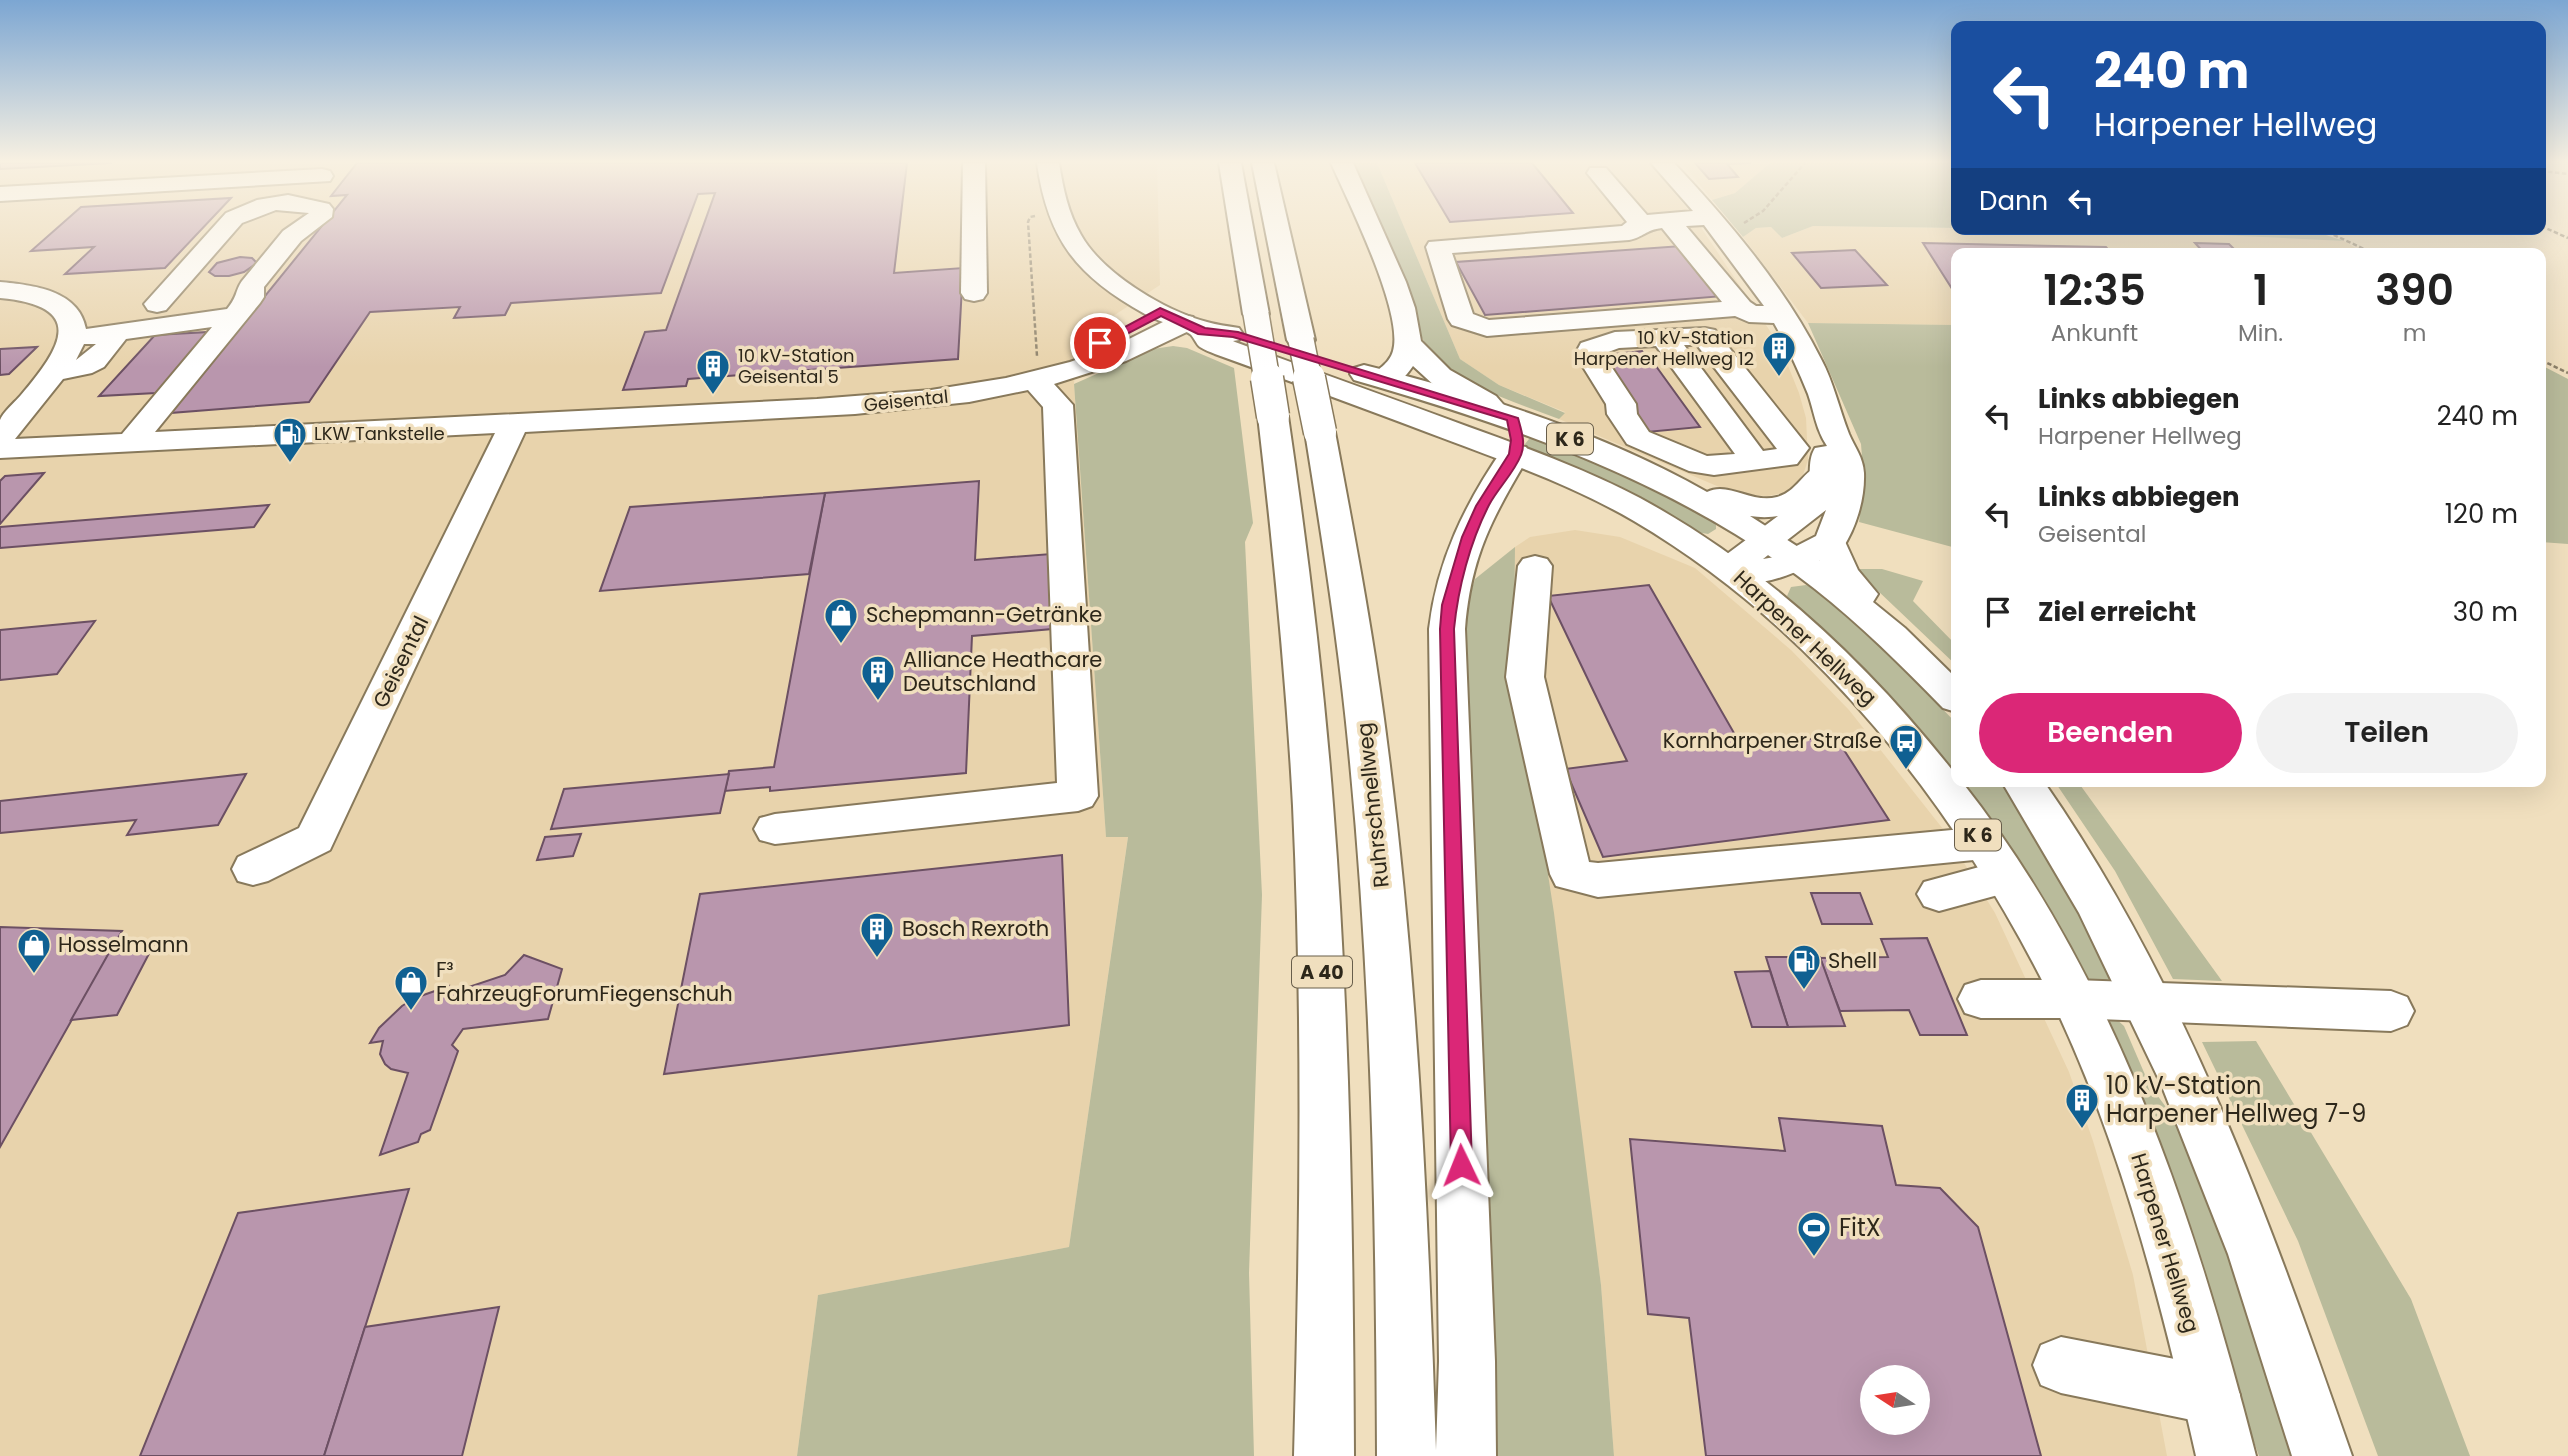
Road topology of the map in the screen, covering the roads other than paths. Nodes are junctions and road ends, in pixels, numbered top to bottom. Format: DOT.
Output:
graph roads {
  1 [pos="222,231"];
  2 [pos="299,231"];
  3 [pos="974,231"];
  4 [pos="1066,231"];
  5 [pos="1242,231"];
  6 [pos="1278,231"];
  7 [pos="1372,231"];
  8 [pos="1631,231"];
  9 [pos="1678,231"];
  10 [pos="1721,231"];
  11 [pos="283,247"];
  12 [pos="204,251"];
  13 [pos="0,290"];
  14 [pos="974,293"];
  15 [pos="157,304"];
  16 [pos="1741,308"];
  17 [pos="236,316"];
  18 [pos="1182,322"];
  19 [pos="1786,322"];
  20 [pos="108,333"];
  21 [pos="1705,336"];
  22 [pos="71,340"];
  23 [pos="1665,340"];
  24 [pos="1409,343"];
  25 [pos="52,372"];
  26 [pos="1038,379"];
  27 [pos="1384,379"];
  28 [pos="1330,385"];
  29 [pos="1503,414"];
  30 [pos="515,422"];
  31 [pos="1835,436"];
  32 [pos="0,438"];
  33 [pos="132,441"];
  34 [pos="0,449"];
  35 [pos="1515,454"];
  36 [pos="1756,462"];
  37 [pos="1644,470"];
  38 [pos="1826,473"];
  39 [pos="1769,539"];
  40 [pos="1830,542"];
  41 [pos="1800,559"];
  42 [pos="1535,566"];
  43 [pos="1734,571"];
  44 [pos="1870,615"];
  45 [pos="1951,694"];
  46 [pos="2026,787"];
  47 [pos="775,829"];
  48 [pos="1995,860"];
  49 [pos="253,869"];
  50 [pos="1939,894"];
  51 [pos="1981,999"];
  52 [pos="2074,999"];
  53 [pos="2149,1003"];
  54 [pos="2391,1011"];
  55 [pos="2061,1365"];
  56 [pos="2211,1395"];
  57 [pos="1324,1456"];
  58 [pos="1407,1456"];
  59 [pos="1466,1456"];
  60 [pos="2226,1456"];
  61 [pos="2322,1456"];
  1 -- 12 [label="main road"];
  2 -- 11 [label="main road"];
  3 -- 14 [label="main road"];
  4 -- 18 [label="main road, Harpener Hellweg / K 6"];
  5 -- 57 [label="main road, A 40, bridge"];
  6 -- 58 [label="main road, Ruhrschnellweg, bridge"];
  7 -- 24 [label="main road"];
  8 -- 16 [label="main road"];
  9 -- 16 [label="main road"];
  10 -- 19 [label="main road"];
  11 -- 12 [label="main road"];
  11 -- 17 [label="main road"];
  12 -- 15 [label="main road"];
  13 -- 22 [label="main road"];
  16 -- 19 [label="main road"];
  17 -- 20 [label="main road"];
  17 -- 33 [label="main road"];
  18 -- 26 [label="main road, Geisental"];
  18 -- 27 [label="main road, Harpener Hellweg / K 6"];
  18 -- 28 [label="main road, Harpener Hellweg / K 6"];
  19 -- 21 [label="main road"];
  19 -- 31 [label="main road"];
  20 -- 22 [label="main road"];
  20 -- 25 [label="main road"];
  21 -- 23 [label="main road"];
  21 -- 36 [label="main road"];
  22 -- 25 [label="main road"];
  23 -- 36 [label="main road"];
  23 -- 36 [label="main road"];
  24 -- 27 [label="main road"];
  24 -- 29 [label="main road"];
  25 -- 32 [label="main road"];
  26 -- 30 [label="main road, Geisental"];
  26 -- 47 [label="main road"];
  27 -- 28 [label="main road"];
  27 -- 29 [label="main road, Harpener Hellweg / K 6"];
  28 -- 35 [label="main road, Harpener Hellweg / K 6"];
  29 -- 35 [label="main road"];
  29 -- 37 [label="main road, Harpener Hellweg / K 6"];
  30 -- 33 [label="main road, Geisental"];
  30 -- 49 [label="main road, Geisental"];
  31 -- 38 [label="main road"];
  31 -- 40 [label="main road"];
  33 -- 34 [label="main road, Geisental"];
  35 -- 43 [label="main road, Harpener Hellweg / K 6"];
  35 -- 59 [label="main road"];
  37 -- 38 [label="main road"];
  37 -- 39 [label="main road, Harpener Hellweg / K 6"];
  38 -- 39 [label="main road"];
  39 -- 41 [label="main road, Harpener Hellweg / K 6"];
  39 -- 43 [label="main road"];
  40 -- 41 [label="main road"];
  40 -- 44 [label="main road"];
  41 -- 43 [label="main road"];
  41 -- 44 [label="main road, Harpener Hellweg / K 6"];
  42 -- 48 [label="main road"];
  43 -- 48 [label="main road, Harpener Hellweg / K 6"];
  44 -- 45 [label="main road, Harpener Hellweg / K 6"];
  46 -- 53 [label="main road"];
  48 -- 50 [label="main road"];
  48 -- 52 [label="main road, Harpener Hellweg / K 6"];
  51 -- 52 [label="main road"];
  52 -- 53 [label="main road"];
  52 -- 56 [label="main road, Harpener Hellweg / K 6"];
  53 -- 54 [label="main road"];
  53 -- 61 [label="main road"];
  55 -- 56 [label="main road"];
  56 -- 60 [label="main road, Harpener Hellweg / K 6"];
}
